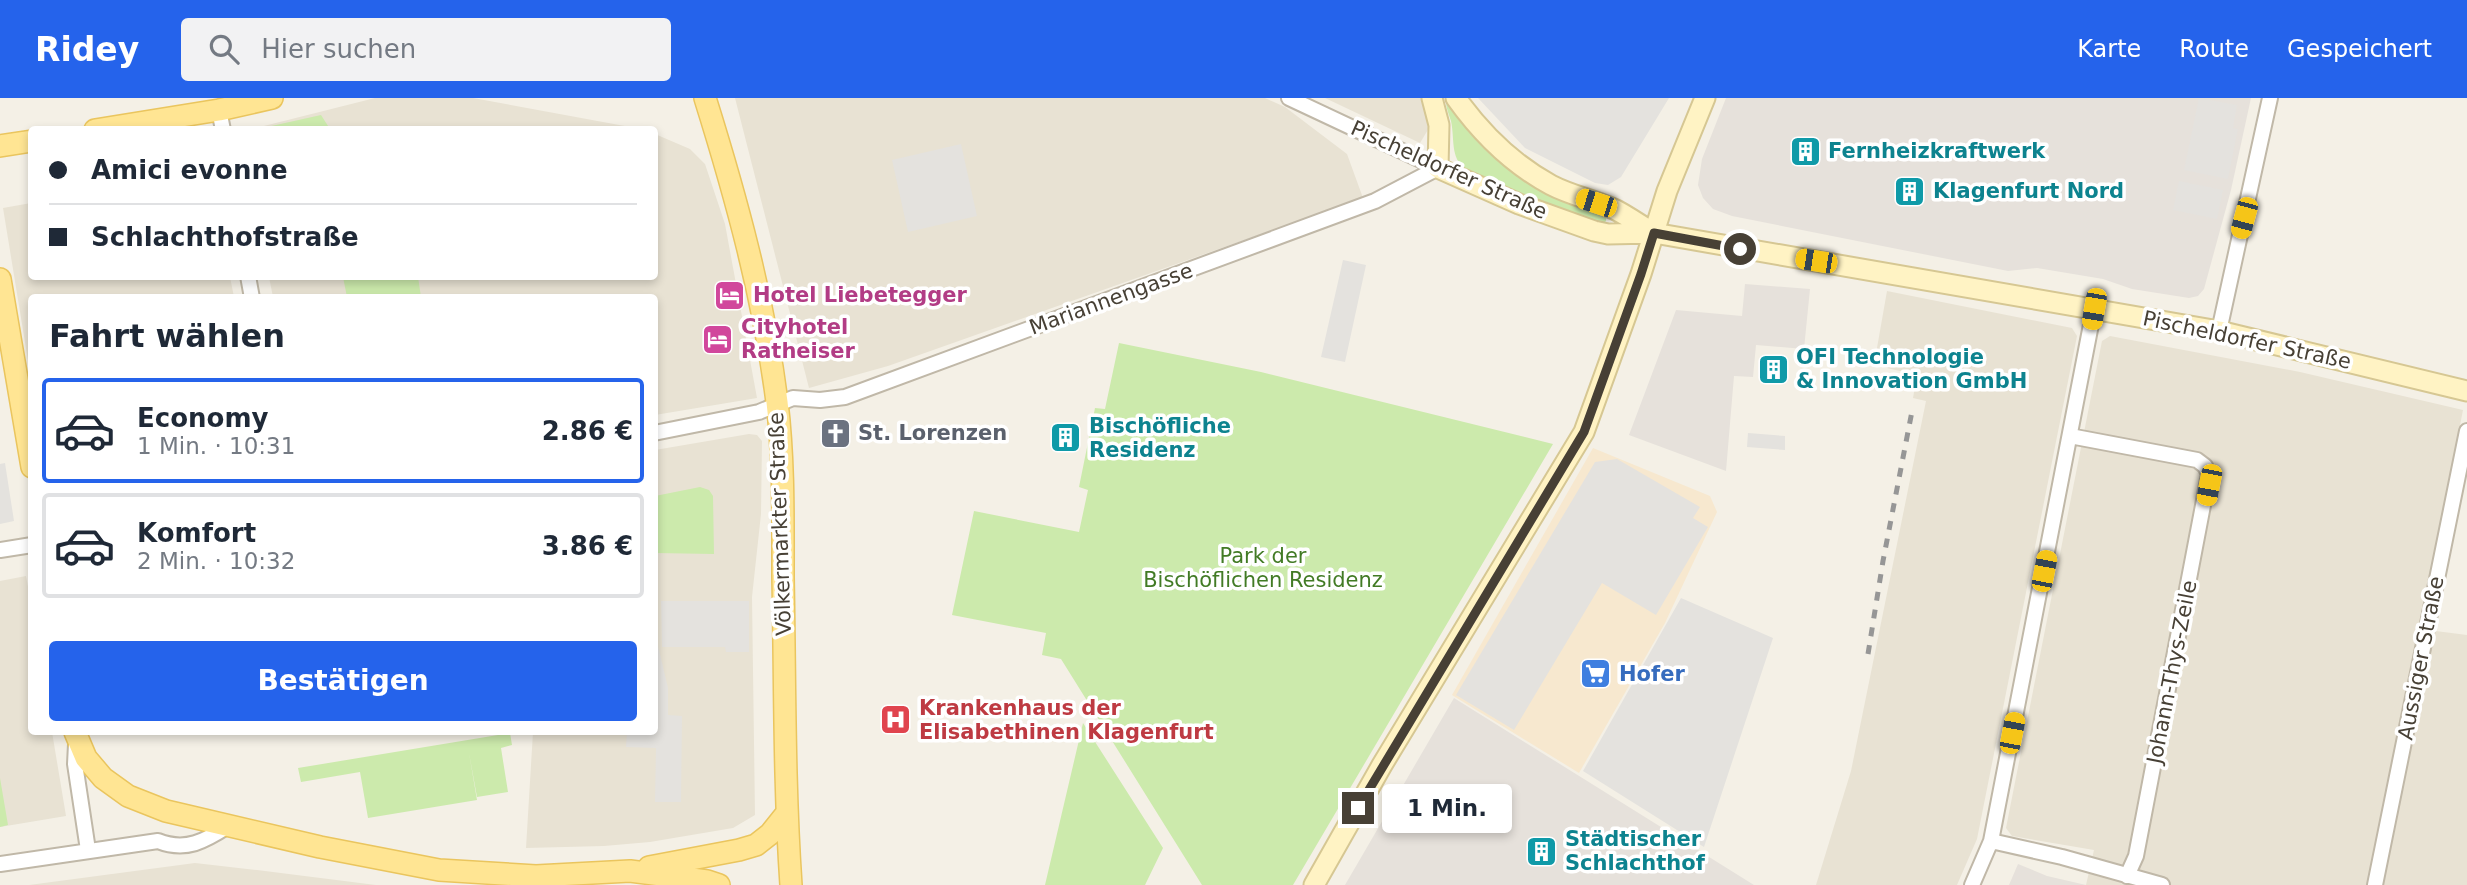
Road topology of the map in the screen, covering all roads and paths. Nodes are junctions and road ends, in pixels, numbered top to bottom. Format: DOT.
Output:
graph roads {
  1 [pos="272,98"];
  2 [pos="705,98"];
  3 [pos="1289,98"];
  4 [pos="1432,98"];
  5 [pos="1457,98"];
  6 [pos="1704,98"];
  7 [pos="2270,98"];
  8 [pos="221,120"];
  9 [pos="146,126"];
  10 [pos="28,142"];
  11 [pos="0,146"];
  12 [pos="1438,168"];
  13 [pos="1654,233"];
  14 [pos="0,279"];
  15 [pos="2094,309"];
  16 [pos="2219,331"];
  17 [pos="2467,391"];
  18 [pos="777,404"];
  19 [pos="2467,431"];
  20 [pos="658,432"];
  21 [pos="2070,436"];
  22 [pos="28,444"];
  23 [pos="28,546"];
  24 [pos="0,550"];
  25 [pos="76,735"];
  26 [pos="76,735"];
  27 [pos="786,814"];
  28 [pos="228,825"];
  29 [pos="1991,841"];
  30 [pos="88,850"];
  31 [pos="0,864"];
  32 [pos="630,871"];
  33 [pos="2127,877"];
  34 [pos="719,885"];
  35 [pos="791,885"];
  36 [pos="1314,885"];
  37 [pos="1972,885"];
  38 [pos="2162,885"];
  39 [pos="2375,885"];
  1 -- 8 [label="main road"];
  2 -- 18 [label="main road, Völkermarkter Straße"];
  3 -- 12 [label="street, Pischeldorfer Straße"];
  4 -- 12 [label="main road"];
  5 -- 13 [label="main road, Pischeldorfer Straße"];
  6 -- 13 [label="main road"];
  7 -- 16 [label="street"];
  8 -- 9 [label="main road"];
  10 -- 11 [label="main road"];
  12 -- 13 [label="main road, Pischeldorfer Straße"];
  12 -- 18 [label="street, Mariannengasse"];
  13 -- 15 [label="main road, Pischeldorfer Straße"];
  13 -- 36 [label="main road"];
  14 -- 22 [label="main road"];
  15 -- 16 [label="main road, Pischeldorfer Straße"];
  15 -- 21 [label="street"];
  16 -- 17 [label="main road, Pischeldorfer Straße"];
  18 -- 20 [label="street, Mariannengasse"];
  18 -- 27 [label="main road, Völkermarkter Straße"];
  19 -- 39 [label="street, Aussiger Straße"];
  21 -- 29 [label="street"];
  21 -- 33 [label="street, Johann-Thys-Zeile"];
  23 -- 24 [label="street"];
  25 -- 28 [label="main road"];
  26 -- 30 [label="street"];
  27 -- 32 [label="main road"];
  27 -- 35 [label="main road, Völkermarkter Straße"];
  28 -- 30 [label="street"];
  28 -- 32 [label="main road"];
  29 -- 33 [label="street"];
  29 -- 37 [label="street"];
  30 -- 31 [label="street"];
  32 -- 34 [label="main road"];
  33 -- 38 [label="street"];
}
